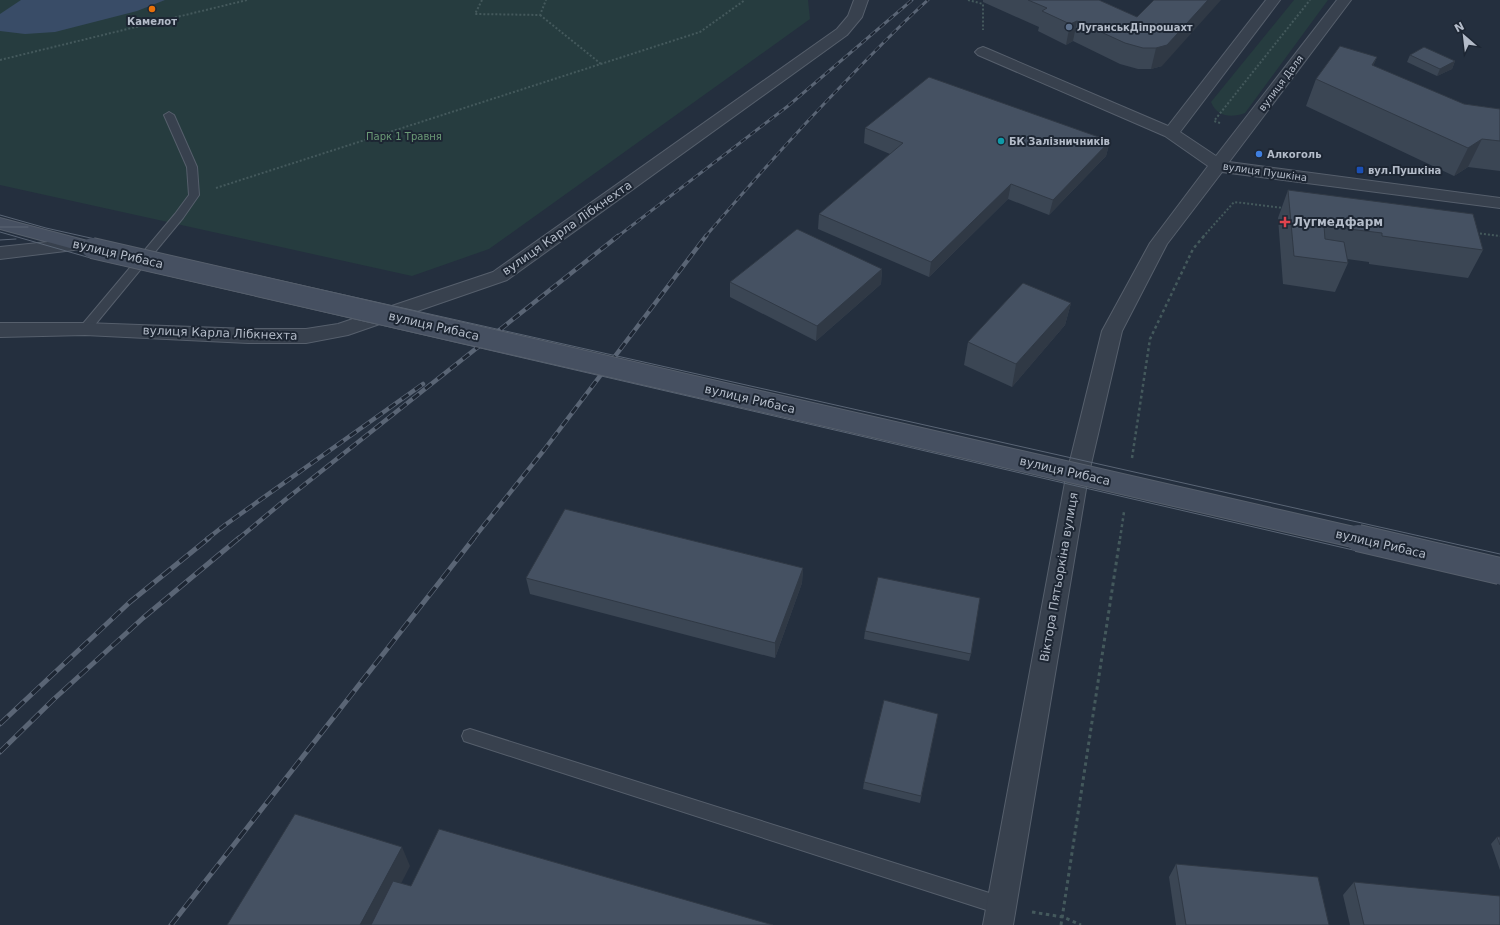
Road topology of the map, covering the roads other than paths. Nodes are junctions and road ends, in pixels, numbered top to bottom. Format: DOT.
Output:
graph roads {
  1 [pos="861,0"];
  2 [pos="1273,0"];
  3 [pos="1344,0"];
  4 [pos="983,52"];
  5 [pos="169,114"];
  6 [pos="1171,133"];
  7 [pos="1219,166"];
  8 [pos="1500,203"];
  9 [pos="0,222"];
  10 [pos="84,246"];
  11 [pos="0,253"];
  12 [pos="85,329"];
  13 [pos="0,330"];
  14 [pos="1500,571"];
  15 [pos="470,736"];
  16 [pos="1000,916"];
  1 -- 12 [label="street, вулиця Карла Лібкнехта"];
  2 -- 6 [label="street"];
  3 -- 7 [label="street, вулиця Даля"];
  4 -- 6 [label="street, вулиця Пушкіна"];
  5 -- 12 [label="lane"];
  6 -- 7 [label="street, вулиця Пушкіна"];
  7 -- 8 [label="street, вулиця Пушкіна"];
  7 -- 16 [label="street, Віктора Пятьоркіна вулиця"];
  9 -- 10 [label="main road, вулиця Рибаса"];
  10 -- 11 [label="street"];
  10 -- 14 [label="main road, вулиця Рибаса, bridge"];
  12 -- 13 [label="street, вулиця Карла Лібкнехта"];
  15 -- 16 [label="lane"];
}
